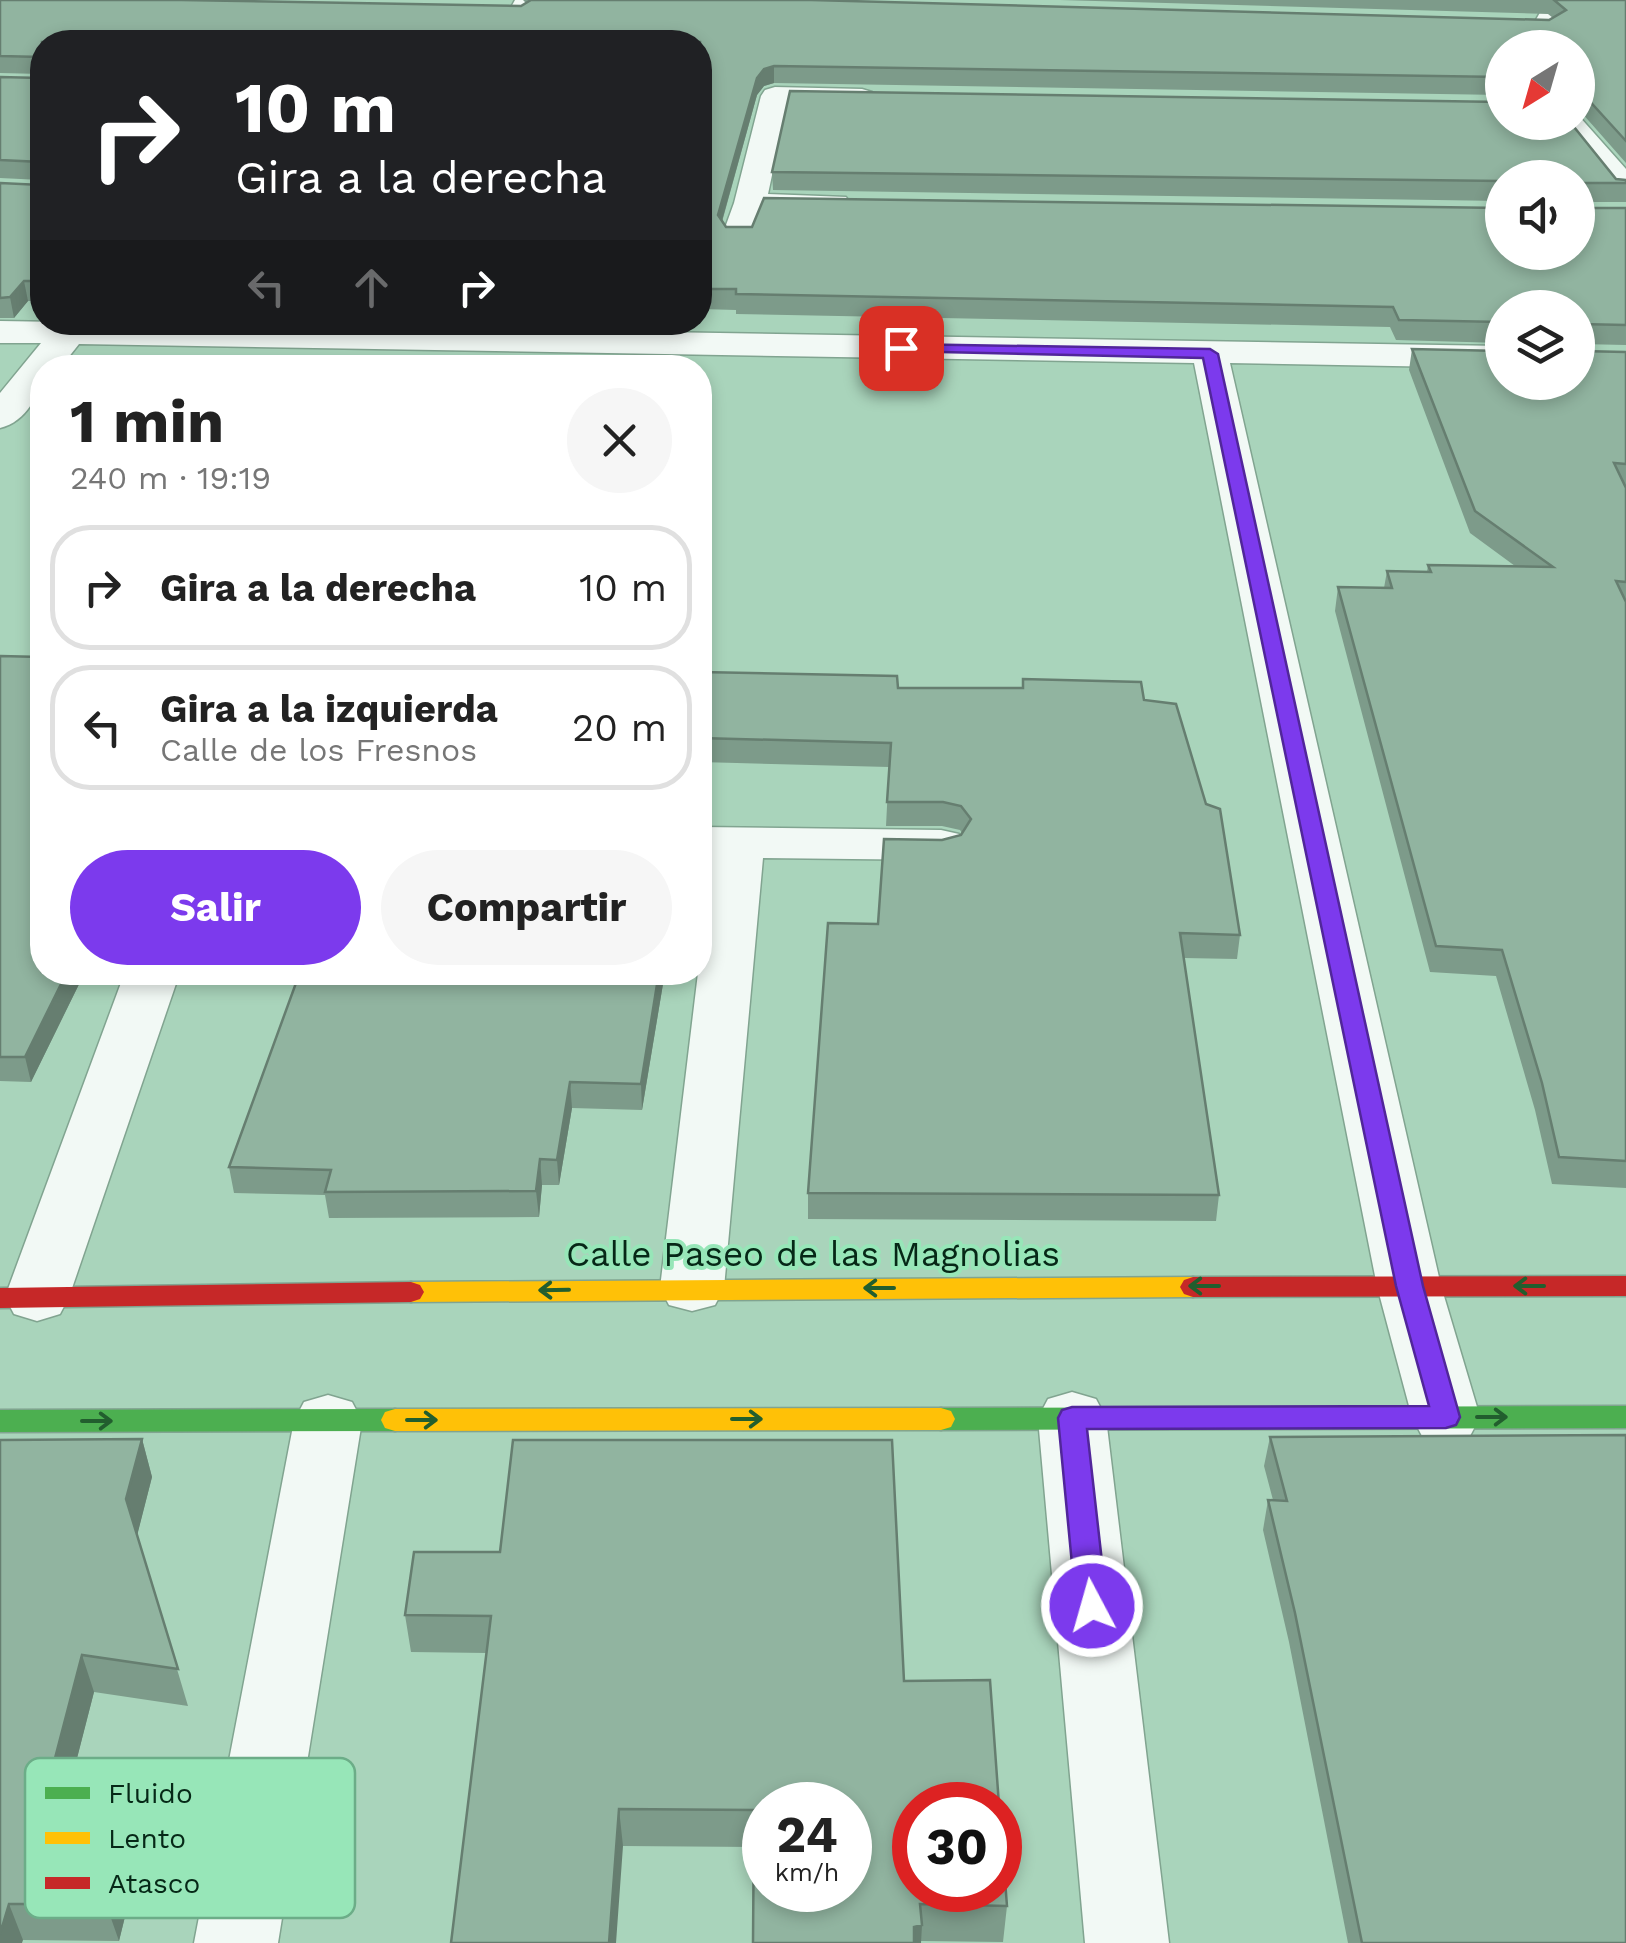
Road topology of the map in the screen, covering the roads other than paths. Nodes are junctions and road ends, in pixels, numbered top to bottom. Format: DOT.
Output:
graph roads {
  1 [pos="1560,0"];
  2 [pos="525,6"];
  3 [pos="483,11"];
  4 [pos="512,30"];
  5 [pos="1541,30"];
  6 [pos="892,98"];
  7 [pos="1581,140"];
  8 [pos="750,203"];
  9 [pos="869,205"];
  10 [pos="1621,206"];
  11 [pos="738,236"];
  12 [pos="0,332"];
  13 [pos="30,332"];
  14 [pos="67,335"];
  15 [pos="540,335"];
  16 [pos="1210,354"];
  17 [pos="51,355"];
  18 [pos="1485,358"];
  19 [pos="30,380"];
  20 [pos="0,417"];
  21 [pos="720,842"];
  22 [pos="941,845"];
  23 [pos="712,969"];
  24 [pos="149,985"];
  25 [pos="711,985"];
  26 [pos="1409,1286"];
  27 [pos="1626,1286"];
  28 [pos="692,1288"];
  29 [pos="18,1298"];
  30 [pos="1446,1417"];
  31 [pos="1626,1417"];
  32 [pos="1072,1418"];
  33 [pos="0,1421"];
  34 [pos="328,1421"];
  35 [pos="269,1758"];
  36 [pos="240,1918"];
  37 [pos="236,1943"];
  38 [pos="1127,1943"];
  1 -- 5 [label="street"];
  2 -- 3 [label="street"];
  2 -- 4 [label="street"];
  6 -- 8 [label="street"];
  7 -- 10 [label="street"];
  8 -- 9 [label="street"];
  8 -- 11 [label="street"];
  12 -- 13 [label="street"];
  14 -- 17 [label="street"];
  15 -- 16 [label="street"];
  16 -- 18 [label="street"];
  16 -- 26 [label="street"];
  19 -- 20 [label="street"];
  21 -- 22 [label="street"];
  21 -- 23 [label="street"];
  24 -- 29 [label="street"];
  25 -- 28 [label="street"];
  27 -- 26 [label="street, Calle Paseo de las Magnolias, one-way"];
  26 -- 28 [label="street, Calle Paseo de las Magnolias, one-way"];
  26 -- 30 [label="street"];
  28 -- 29 [label="street, Calle Paseo de las Magnolias, one-way"];
  30 -- 31 [label="street, one-way"];
  30 -- 32 [label="street"];
  34 -- 32 [label="street, one-way"];
  32 -- 38 [label="street"];
  33 -- 34 [label="street, one-way"];
  34 -- 35 [label="street"];
  36 -- 37 [label="street"];
}
